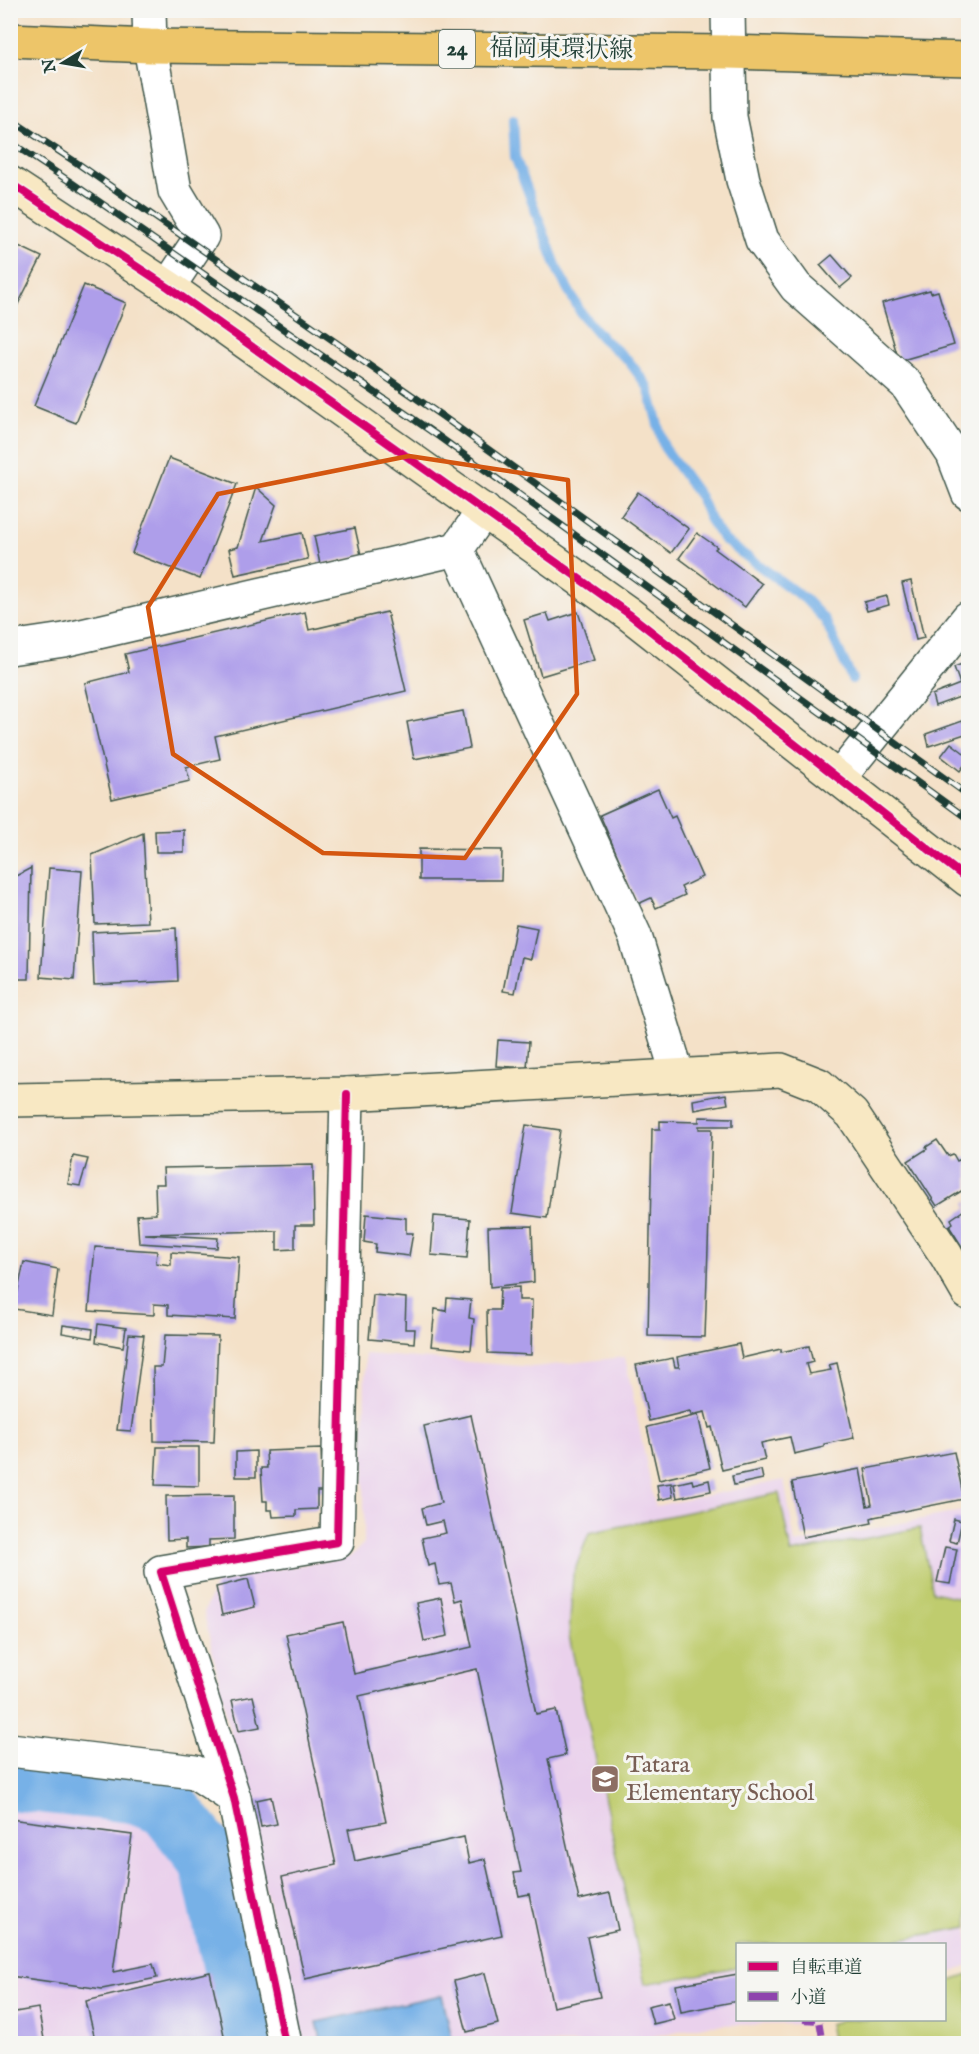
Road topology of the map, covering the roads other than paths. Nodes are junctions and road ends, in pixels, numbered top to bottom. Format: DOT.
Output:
graph roads {
  1 [pos="149,10"];
  2 [pos="729,10"];
  3 [pos="10,40"];
  4 [pos="150,46"];
  5 [pos="729,52"];
  6 [pos="969,59"];
  7 [pos="10,183"];
  8 [pos="168,287"];
  9 [pos="969,493"];
  10 [pos="484,510"];
  11 [pos="457,549"];
  12 [pos="969,618"];
  13 [pos="10,648"];
  14 [pos="838,778"];
  15 [pos="969,880"];
  16 [pos="678,1076"];
  17 [pos="347,1094"];
  18 [pos="10,1100"];
  19 [pos="969,1293"];
  20 [pos="10,1750"];
  21 [pos="234,1798"];
  22 [pos="285,2043"];
  1 -- 4 [label="street"];
  2 -- 5 [label="street"];
  3 -- 4 [label="main road, 福岡東環状線 / 24"];
  4 -- 5 [label="main road, 福岡東環状線 / 24"];
  4 -- 8 [label="street"];
  5 -- 6 [label="main road, 福岡東環状線 / 24"];
  5 -- 9 [label="street"];
  7 -- 8 [label="street"];
  8 -- 10 [label="street"];
  10 -- 11 [label="street"];
  10 -- 14 [label="street"];
  11 -- 13 [label="street"];
  11 -- 16 [label="street"];
  12 -- 14 [label="street"];
  14 -- 15 [label="street"];
  16 -- 17 [label="street"];
  16 -- 19 [label="street"];
  17 -- 18 [label="street"];
  17 -- 21 [label="street"];
  20 -- 21 [label="street"];
  21 -- 22 [label="street"];
}
